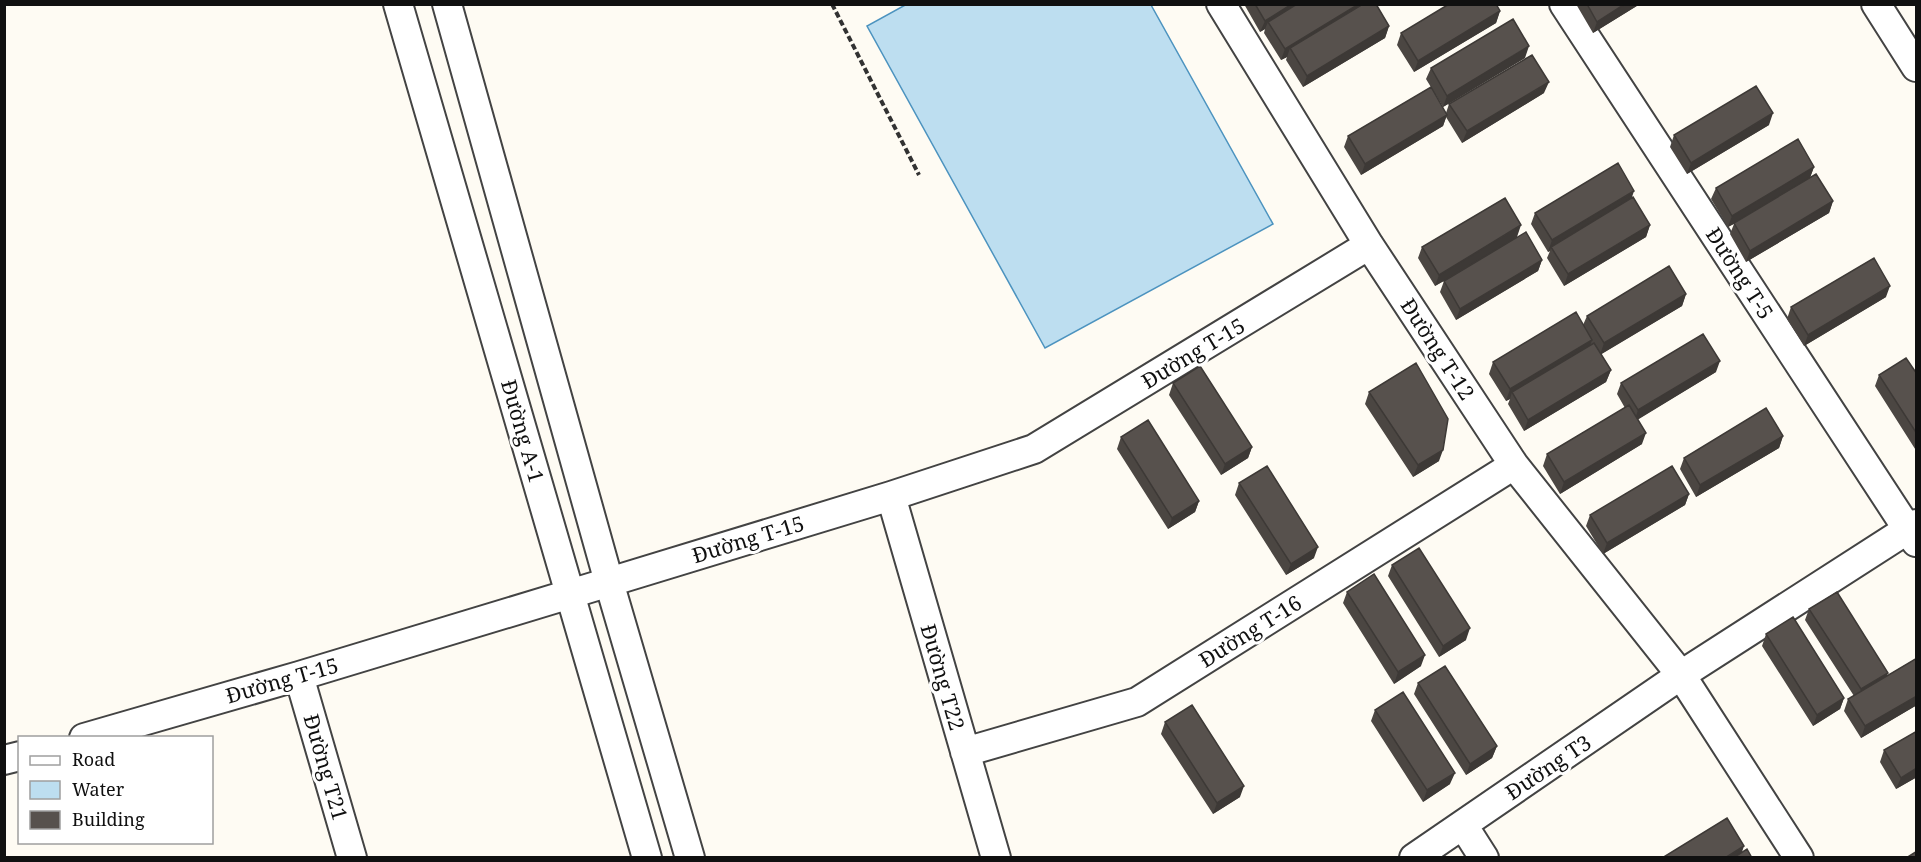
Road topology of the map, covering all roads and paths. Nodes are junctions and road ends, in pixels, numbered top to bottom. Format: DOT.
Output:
graph roads {
  1 [pos="398,4"];
  2 [pos="447,4"];
  3 [pos="832,4"];
  4 [pos="1221,4"];
  5 [pos="1564,4"];
  6 [pos="1875,4"];
  7 [pos="1917,67"];
  8 [pos="919,175"];
  9 [pos="1369,245"];
  10 [pos="1514,465"];
  11 [pos="891,496"];
  12 [pos="1914,532"];
  13 [pos="609,582"];
  14 [pos="570,594"];
  15 [pos="1681,675"];
  16 [pos="299,676"];
  17 [pos="91,736"];
  18 [pos="965,752"];
  19 [pos="1463,825"];
  20 [pos="352,858"];
  21 [pos="647,858"];
  22 [pos="690,858"];
  23 [pos="996,858"];
  24 [pos="1414,858"];
  25 [pos="1484,858"];
  26 [pos="1799,858"];
  1 -- 14 [label="street, Đường A-1"];
  2 -- 13 [label="street, Đường A-1"];
  3 -- 8 [label="path"];
  4 -- 9 [label="street, Đường T-12"];
  5 -- 12 [label="street, Đường T-5"];
  6 -- 7 [label="street"];
  9 -- 10 [label="street, Đường T-12"];
  9 -- 11 [label="street, Đường T-15"];
  10 -- 15 [label="street, Đường T-12"];
  10 -- 18 [label="street, Đường T-16"];
  11 -- 13 [label="street, Đường T-15"];
  11 -- 18 [label="street, Đường T22"];
  12 -- 15 [label="street, Đường T3"];
  13 -- 14 [label="street, Đường T-15"];
  13 -- 22 [label="street, Đường A-1"];
  14 -- 16 [label="street, Đường T-15"];
  14 -- 21 [label="street, Đường A-1"];
  15 -- 19 [label="street, Đường T3"];
  15 -- 26 [label="street"];
  16 -- 17 [label="street, Đường T-15"];
  16 -- 20 [label="street, Đường T21"];
  18 -- 23 [label="street, Đường T22"];
  19 -- 24 [label="street, Đường T3"];
  19 -- 25 [label="street"];
}
